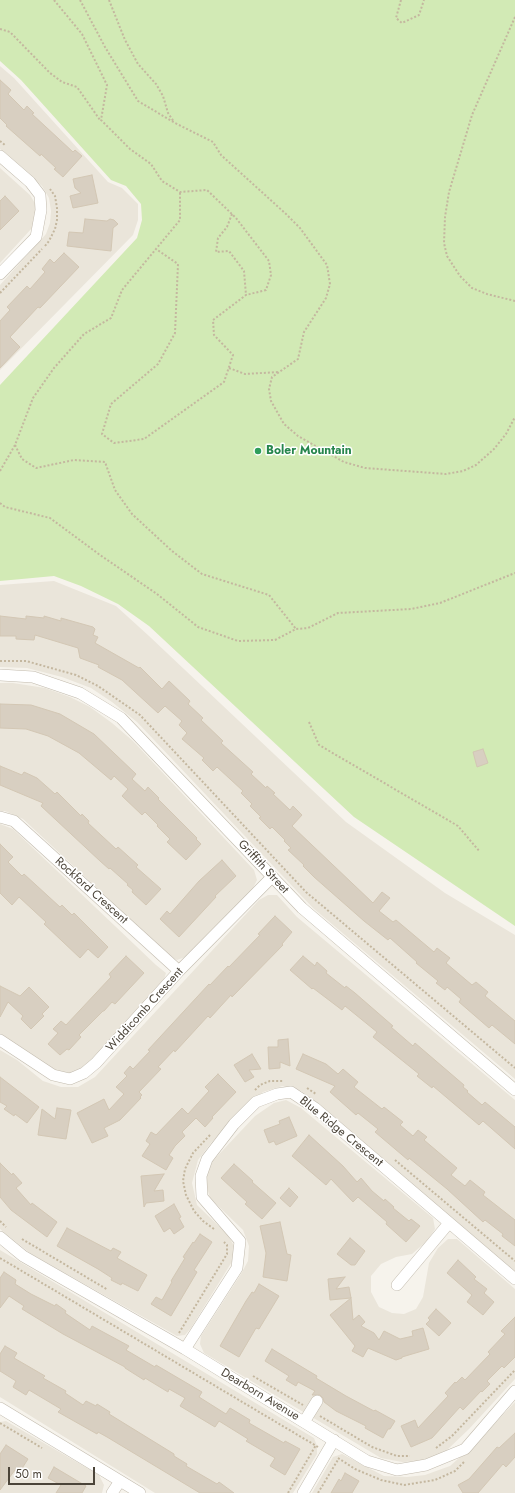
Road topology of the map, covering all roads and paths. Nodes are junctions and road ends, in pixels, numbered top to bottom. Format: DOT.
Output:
graph roads {
  1 [pos="54,0"];
  2 [pos="80,0"];
  3 [pos="108,0"];
  4 [pos="400,0"];
  5 [pos="424,0"];
  6 [pos="515,17"];
  7 [pos="0,29"];
  8 [pos="101,120"];
  9 [pos="175,123"];
  10 [pos="0,156"];
  11 [pos="180,192"];
  12 [pos="232,214"];
  13 [pos="156,249"];
  14 [pos="0,274"];
  15 [pos="246,295"];
  16 [pos="515,301"];
  17 [pos="229,368"];
  18 [pos="280,372"];
  19 [pos="515,417"];
  20 [pos="16,445"];
  21 [pos="0,471"];
  22 [pos="0,503"];
  23 [pos="515,573"];
  24 [pos="296,630"];
  25 [pos="0,661"];
  26 [pos="0,675"];
  27 [pos="309,722"];
  28 [pos="0,817"];
  29 [pos="480,852"];
  30 [pos="272,877"];
  31 [pos="180,971"];
  32 [pos="0,1040"];
  33 [pos="515,1068"];
  34 [pos="287,1080"];
  35 [pos="304,1086"];
  36 [pos="515,1090"];
  37 [pos="250,1093"];
  38 [pos="320,1097"];
  39 [pos="214,1131"];
  40 [pos="393,1158"];
  41 [pos="0,1221"];
  42 [pos="449,1223"];
  43 [pos="9,1230"];
  44 [pos="216,1231"];
  45 [pos="0,1237"];
  46 [pos="22,1239"];
  47 [pos="223,1240"];
  48 [pos="515,1261"];
  49 [pos="515,1279"];
  50 [pos="397,1285"];
  51 [pos="111,1292"];
  52 [pos="176,1338"];
  53 [pos="188,1344"];
  54 [pos="515,1370"];
  55 [pos="251,1375"];
  56 [pos="515,1391"];
  57 [pos="314,1406"];
  58 [pos="0,1408"];
  59 [pos="304,1422"];
  60 [pos="0,1423"];
  61 [pos="323,1434"];
  62 [pos="334,1440"];
  63 [pos="46,1450"];
  64 [pos="430,1451"];
  65 [pos="412,1456"];
  66 [pos="339,1458"];
  67 [pos="120,1480"];
  68 [pos="112,1493"];
  69 [pos="140,1493"];
  70 [pos="288,1493"];
  71 [pos="303,1493"];
  72 [pos="318,1493"];
  1 -- 8 [label="path"];
  2 -- 9 [label="path"];
  3 -- 9 [label="path"];
  4 -- 5 [label="path"];
  6 -- 16 [label="path"];
  7 -- 8 [label="path"];
  8 -- 11 [label="path"];
  9 -- 18 [label="path"];
  10 -- 14 [label="street"];
  11 -- 12 [label="path"];
  11 -- 13 [label="path"];
  12 -- 15 [label="path"];
  12 -- 15 [label="path"];
  13 -- 17 [label="path"];
  13 -- 20 [label="path"];
  15 -- 17 [label="path"];
  17 -- 18 [label="path"];
  18 -- 19 [label="path"];
  20 -- 21 [label="path"];
  20 -- 24 [label="path"];
  22 -- 24 [label="path"];
  23 -- 24 [label="path"];
  25 -- 33 [label="path"];
  26 -- 30 [label="street, Griffith Street"];
  27 -- 29 [label="path"];
  28 -- 31 [label="street, Rockford Crescent"];
  30 -- 31 [label="street, Widdicomb Crescent"];
  30 -- 36 [label="street, Griffith Street"];
  31 -- 32 [label="street, Widdicomb Crescent"];
  34 -- 37 [label="path"];
  35 -- 38 [label="path"];
  39 -- 44 [label="path"];
  40 -- 48 [label="path"];
  41 -- 43 [label="path"];
  42 -- 49 [label="street, Blue Ridge Crescent"];
  42 -- 50 [label="street"];
  42 -- 53 [label="street, Blue Ridge Crescent"];
  45 -- 52 [label="street, Dearborn Avenue"];
  46 -- 51 [label="path"];
  47 -- 52 [label="path"];
  52 -- 53 [label="street, Dearborn Avenue"];
  52 -- 53 [label="path"];
  53 -- 59 [label="street, Dearborn Avenue"];
  54 -- 64 [label="path"];
  55 -- 57 [label="path"];
  56 -- 62 [label="street, Dearborn Avenue"];
  57 -- 59 [label="street"];
  57 -- 65 [label="path"];
  58 -- 67 [label="street"];
  59 -- 61 [label="street, Dearborn Avenue"];
  60 -- 63 [label="path"];
  61 -- 62 [label="street, Dearborn Avenue"];
  61 -- 70 [label="path"];
  62 -- 71 [label="street"];
  66 -- 72 [label="path"];
  67 -- 68 [label="street"];
  67 -- 69 [label="street"];
}
